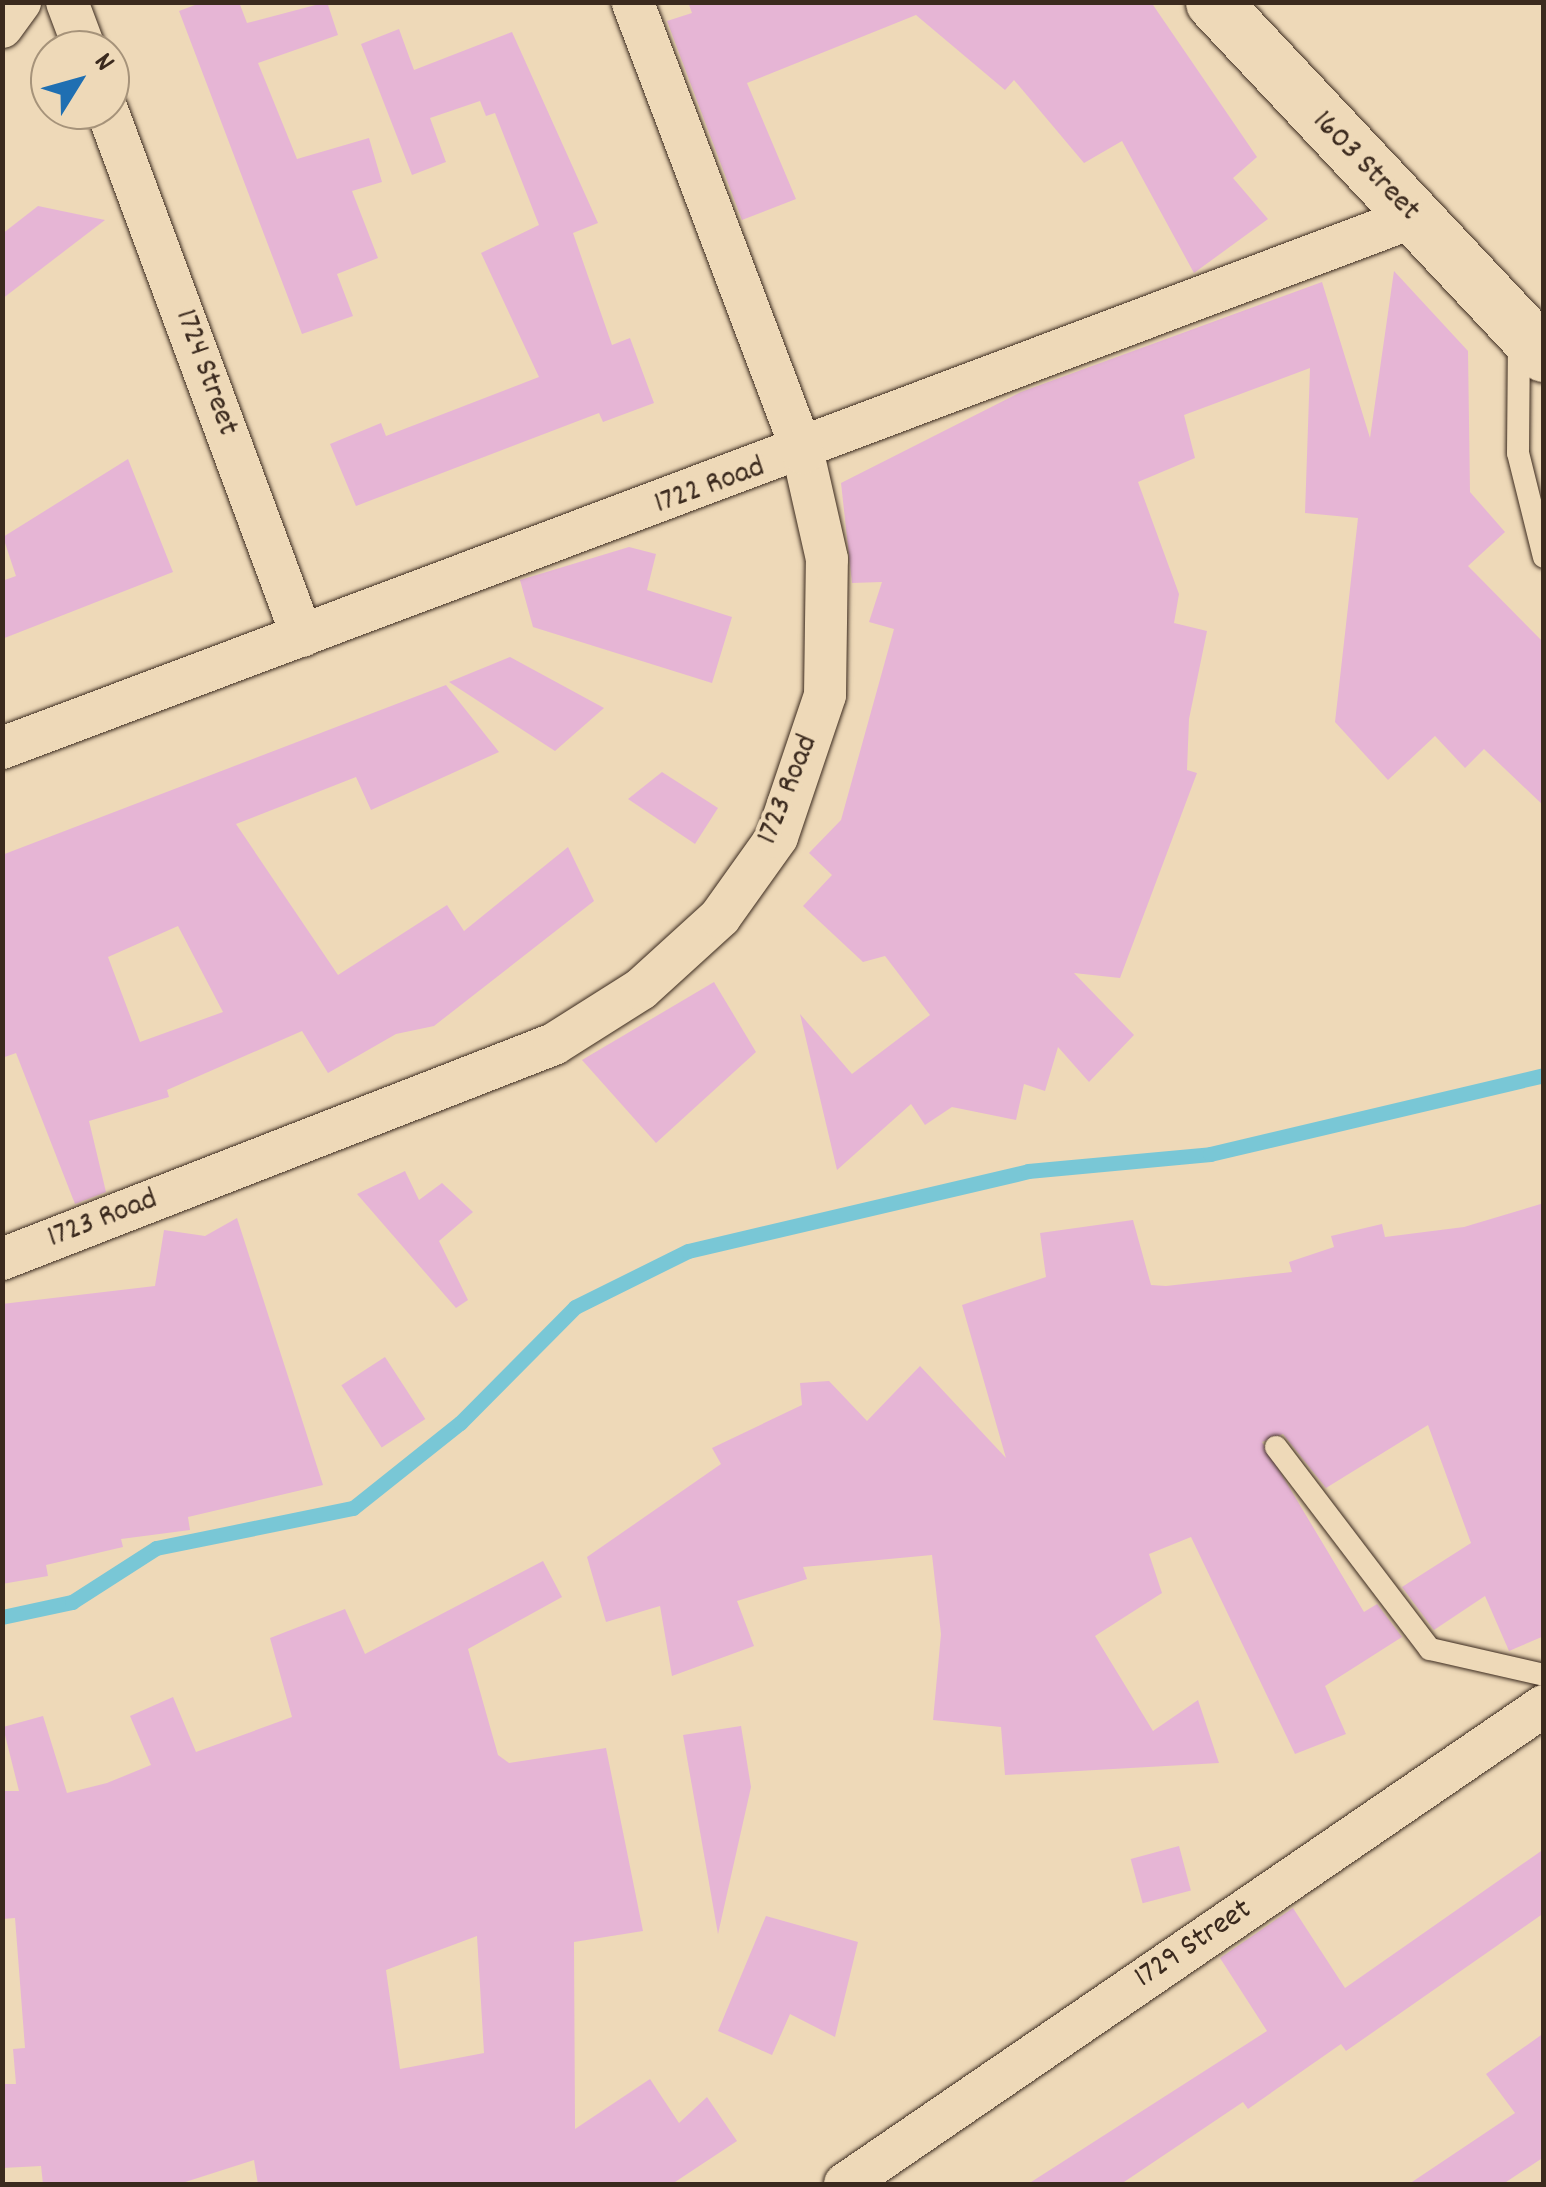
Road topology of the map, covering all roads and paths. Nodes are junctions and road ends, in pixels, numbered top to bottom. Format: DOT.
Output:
graph roads {
  1 [pos="20,2"];
  2 [pos="67,2"];
  3 [pos="633,2"];
  4 [pos="1213,2"];
  5 [pos="2,27"];
  6 [pos="78,30"];
  7 [pos="114,130"];
  8 [pos="1414,218"];
  9 [pos="1531,341"];
  10 [pos="803,453"];
  11 [pos="1544,557"];
  12 [pos="302,636"];
  13 [pos="2,748"];
  14 [pos="2,1259"];
  15 [pos="1276,1448"];
  16 [pos="1544,1675"];
  17 [pos="1544,1706"];
  18 [pos="845,2184"];
  1 -- 5 [label="street"];
  2 -- 6 [label="street"];
  3 -- 10 [label="street, 1723 Road"];
  4 -- 8 [label="street, 1603 Street"];
  7 -- 12 [label="street, 1724 Street"];
  8 -- 9 [label="street, 1603 Street"];
  8 -- 10 [label="street, 1722 Road"];
  9 -- 11 [label="lane, 1603 Street"];
  10 -- 12 [label="street, 1722 Road"];
  10 -- 14 [label="street, 1723 Road"];
  12 -- 13 [label="street, 1722 Road"];
  15 -- 16 [label="lane"];
  17 -- 18 [label="street, 1729 Street"];
}
